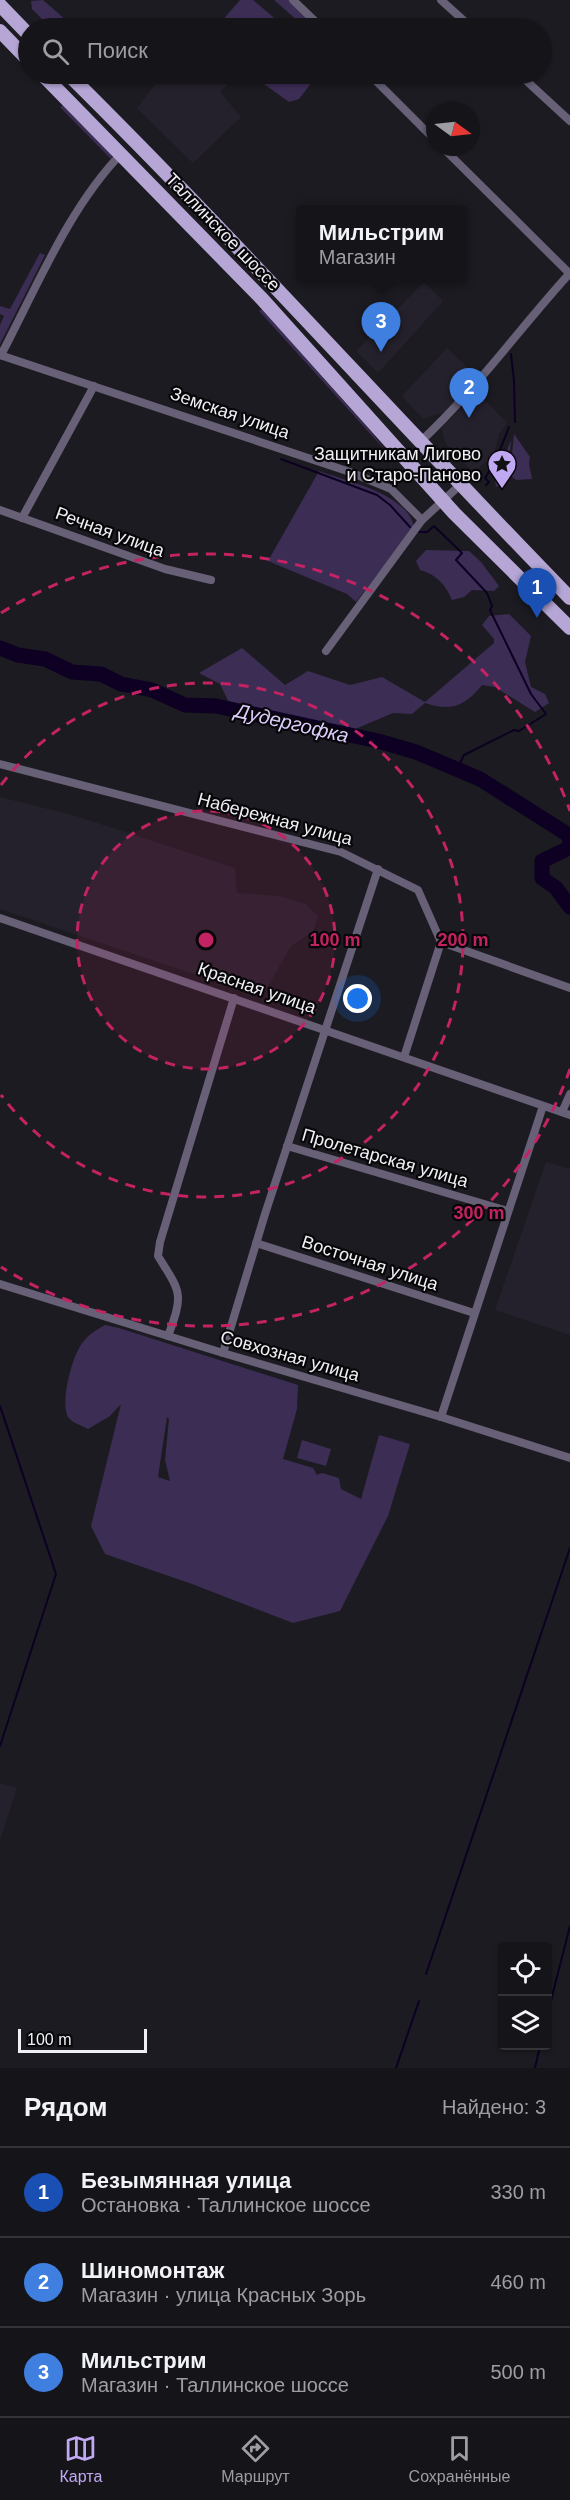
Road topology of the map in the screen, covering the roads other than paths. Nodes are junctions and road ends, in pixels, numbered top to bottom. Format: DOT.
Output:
graph roads {
  1 [pos="293,0"];
  2 [pos="441,0"];
  3 [pos="0,5"];
  4 [pos="312,18"];
  5 [pos="461,18"];
  6 [pos="18,24"];
  7 [pos="0,32"];
  8 [pos="18,50"];
  9 [pos="52,84"];
  10 [pos="78,84"];
  11 [pos="379,84"];
  12 [pos="530,84"];
  13 [pos="570,121"];
  14 [pos="426,131"];
  15 [pos="122,153"];
  16 [pos="451,156"];
  17 [pos="570,273"];
  18 [pos="0,355"];
  19 [pos="94,386"];
  20 [pos="419,443"];
  21 [pos="460,485"];
  22 [pos="442,501"];
  23 [pos="0,510"];
  24 [pos="22,518"];
  25 [pos="422,520"];
  26 [pos="211,580"];
  27 [pos="570,598"];
  28 [pos="570,628"];
  29 [pos="326,651"];
  30 [pos="0,764"];
  31 [pos="378,869"];
  32 [pos="0,918"];
  33 [pos="441,942"];
  34 [pos="570,988"];
  35 [pos="234,998"];
  36 [pos="326,1029"];
  37 [pos="404,1057"];
  38 [pos="570,1094"];
  39 [pos="543,1106"];
  40 [pos="566,1113"];
  41 [pos="287,1146"];
  42 [pos="508,1211"];
  43 [pos="256,1244"];
  44 [pos="0,1284"];
  45 [pos="474,1313"];
  46 [pos="168,1336"];
  47 [pos="222,1353"];
  48 [pos="441,1417"];
  49 [pos="570,1458"];
  1 -- 4 [label="street"];
  2 -- 5 [label="street"];
  3 -- 6 [label="main road"];
  7 -- 8 [label="main road"];
  9 -- 15 [label="main road, Таллинское шоссе"];
  10 -- 20 [label="main road, Таллинское шоссе"];
  11 -- 14 [label="street"];
  12 -- 13 [label="street"];
  15 -- 18 [label="street"];
  15 -- 22 [label="main road, Таллинское шоссе"];
  16 -- 17 [label="street"];
  17 -- 20 [label="street"];
  18 -- 19 [label="street, Земская улица"];
  19 -- 24 [label="street"];
  19 -- 25 [label="street, Земская улица"];
  20 -- 21 [label="main road, Таллинское шоссе"];
  21 -- 22 [label="street"];
  21 -- 27 [label="main road, Таллинское шоссе"];
  22 -- 25 [label="street"];
  22 -- 28 [label="main road, Таллинское шоссе"];
  23 -- 24 [label="street, Речная улица"];
  24 -- 26 [label="street, Речная улица"];
  25 -- 29 [label="street"];
  30 -- 31 [label="street, Набережная улица"];
  31 -- 33 [label="street, Набережная улица"];
  31 -- 36 [label="street"];
  32 -- 35 [label="street, Красная улица"];
  33 -- 34 [label="street"];
  33 -- 37 [label="street"];
  35 -- 36 [label="street, Красная улица"];
  35 -- 46 [label="street"];
  36 -- 37 [label="street, Красная улица"];
  36 -- 41 [label="street"];
  37 -- 39 [label="street, Красная улица"];
  38 -- 40 [label="street"];
  39 -- 40 [label="street, Красная улица"];
  39 -- 42 [label="street"];
  41 -- 42 [label="street, Пролетарская улица"];
  41 -- 43 [label="street"];
  42 -- 45 [label="street"];
  43 -- 45 [label="street, Восточная улица"];
  43 -- 47 [label="street"];
  44 -- 46 [label="street, Совхозная улица"];
  45 -- 48 [label="street"];
  46 -- 47 [label="street, Совхозная улица"];
  47 -- 48 [label="street, Совхозная улица"];
  48 -- 49 [label="street, Совхозная улица"];
}
